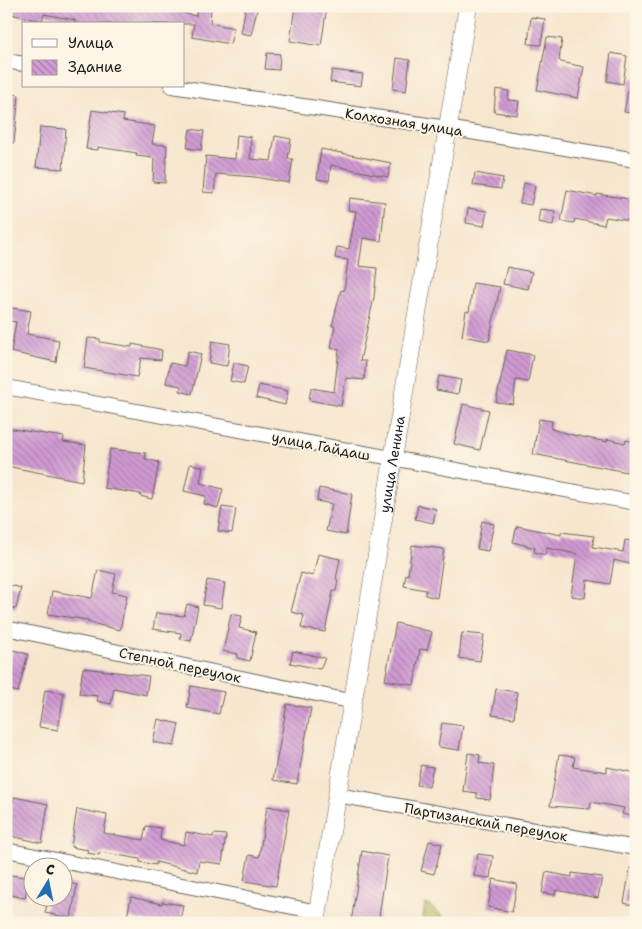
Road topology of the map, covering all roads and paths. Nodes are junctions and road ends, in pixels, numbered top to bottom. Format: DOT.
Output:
graph roads {
  1 [pos="468,6"];
  2 [pos="6,61"];
  3 [pos="22,64"];
  4 [pos="185,88"];
  5 [pos="447,128"];
  6 [pos="636,160"];
  7 [pos="6,387"];
  8 [pos="394,460"];
  9 [pos="636,503"];
  10 [pos="6,628"];
  11 [pos="354,702"];
  12 [pos="337,795"];
  13 [pos="636,848"];
  14 [pos="6,850"];
  15 [pos="317,917"];
  1 -- 5 [label="street, улица Ленина"];
  2 -- 3 [label="street"];
  4 -- 5 [label="street, Колхозная улица"];
  5 -- 6 [label="street, Колхозная улица"];
  5 -- 8 [label="street, улица Ленина"];
  7 -- 8 [label="street, улица Гайдаш"];
  8 -- 9 [label="street, улица Гайдаш"];
  8 -- 11 [label="street, улица Ленина"];
  10 -- 11 [label="street, Степной переулок"];
  11 -- 12 [label="street, улица Ленина"];
  12 -- 13 [label="street, Партизанский переулок"];
  12 -- 15 [label="street, улица Ленина"];
  14 -- 15 [label="street"];
}
